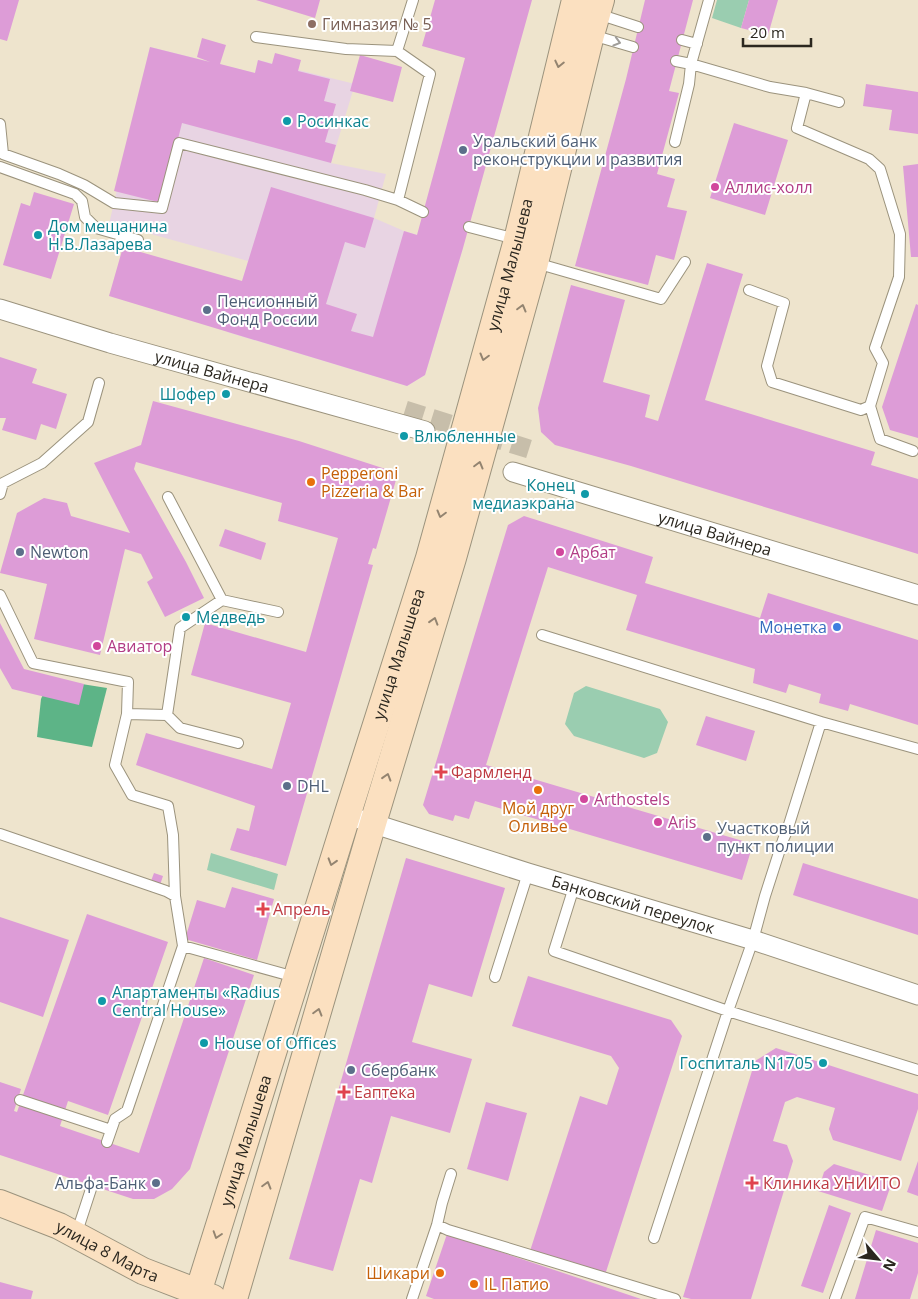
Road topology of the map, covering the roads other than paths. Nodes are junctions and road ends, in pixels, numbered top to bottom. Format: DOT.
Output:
graph roads {
  1 [pos="412,0"];
  2 [pos="708,0"];
  3 [pos="583,17"];
  4 [pos="638,27"];
  5 [pos="256,37"];
  6 [pos="682,40"];
  7 [pos="696,44"];
  8 [pos="633,47"];
  9 [pos="397,51"];
  10 [pos="676,61"];
  11 [pos="691,64"];
  12 [pos="806,93"];
  13 [pos="839,102"];
  14 [pos="0,131"];
  15 [pos="675,142"];
  16 [pos="0,167"];
  17 [pos="398,200"];
  18 [pos="423,212"];
  19 [pos="469,227"];
  20 [pos="138,240"];
  21 [pos="522,255"];
  22 [pos="685,262"];
  23 [pos="749,290"];
  24 [pos="0,309"];
  25 [pos="99,383"];
  26 [pos="870,406"];
  27 [pos="426,431"];
  28 [pos="913,451"];
  29 [pos="513,472"];
  30 [pos="0,494"];
  31 [pos="168,497"];
  32 [pos="0,594"];
  33 [pos="918,594"];
  34 [pos="222,600"];
  35 [pos="278,612"];
  36 [pos="542,635"];
  37 [pos="126,714"];
  38 [pos="167,715"];
  39 [pos="821,722"];
  40 [pos="238,743"];
  41 [pos="918,749"];
  42 [pos="347,816"];
  43 [pos="373,823"];
  44 [pos="0,834"];
  45 [pos="528,873"];
  46 [pos="574,887"];
  47 [pos="175,896"];
  48 [pos="753,940"];
  49 [pos="183,946"];
  50 [pos="495,977"];
  51 [pos="297,978"];
  52 [pos="918,995"];
  53 [pos="728,1010"];
  54 [pos="918,1070"];
  55 [pos="20,1100"];
  56 [pos="111,1130"];
  57 [pos="107,1142"];
  58 [pos="451,1174"];
  59 [pos="92,1186"];
  60 [pos="0,1203"];
  61 [pos="436,1225"];
  62 [pos="918,1232"];
  63 [pos="76,1235"];
  64 [pos="654,1238"];
  65 [pos="203,1297"];
  66 [pos="234,1299"];
  67 [pos="412,1299"];
  68 [pos="676,1299"];
  69 [pos="835,1299"];
  1 -- 9 [label="lane"];
  2 -- 7 [label="lane"];
  3 -- 4 [label="lane"];
  3 -- 8 [label="lane, one-way"];
  3 -- 21 [label="main road, улица Малышева"];
  5 -- 9 [label="lane"];
  6 -- 7 [label="lane"];
  7 -- 11 [label="lane"];
  9 -- 17 [label="lane"];
  10 -- 11 [label="lane"];
  11 -- 12 [label="lane"];
  11 -- 15 [label="lane"];
  12 -- 13 [label="lane"];
  12 -- 26 [label="lane"];
  14 -- 17 [label="lane"];
  16 -- 20 [label="lane"];
  17 -- 18 [label="lane"];
  19 -- 21 [label="lane"];
  21 -- 22 [label="lane"];
  21 -- 42 [label="main road, улица Малышева, one-way"];
  43 -- 21 [label="main road, улица Малышева, one-way"];
  23 -- 26 [label="lane"];
  24 -- 27 [label="street, улица Вайнера"];
  25 -- 30 [label="lane"];
  26 -- 28 [label="lane"];
  29 -- 33 [label="street, улица Вайнера"];
  31 -- 34 [label="lane"];
  32 -- 37 [label="lane"];
  34 -- 35 [label="lane"];
  34 -- 38 [label="lane"];
  36 -- 39 [label="lane"];
  37 -- 38 [label="lane"];
  37 -- 47 [label="lane"];
  38 -- 40 [label="lane"];
  39 -- 41 [label="lane"];
  39 -- 48 [label="lane"];
  42 -- 43 [label="street, Банковский переулок"];
  42 -- 51 [label="main road, улица Малышева, one-way"];
  43 -- 45 [label="street, Банковский переулок"];
  66 -- 43 [label="main road, улица Малышева, one-way"];
  44 -- 47 [label="lane"];
  45 -- 46 [label="street, Банковский переулок"];
  45 -- 50 [label="lane"];
  46 -- 48 [label="street, Банковский переулок"];
  46 -- 53 [label="lane"];
  47 -- 49 [label="lane"];
  48 -- 52 [label="street, Банковский переулок"];
  48 -- 53 [label="lane"];
  49 -- 51 [label="lane"];
  49 -- 56 [label="lane"];
  51 -- 65 [label="main road, улица Малышева, one-way"];
  53 -- 54 [label="lane"];
  53 -- 64 [label="lane"];
  55 -- 56 [label="lane"];
  56 -- 57 [label="lane"];
  58 -- 61 [label="lane"];
  59 -- 63 [label="lane"];
  60 -- 63 [label="main road, улица 8 Марта"];
  61 -- 67 [label="lane"];
  61 -- 68 [label="lane"];
  62 -- 69 [label="lane"];
  63 -- 65 [label="main road, улица 8 Марта"];
}
